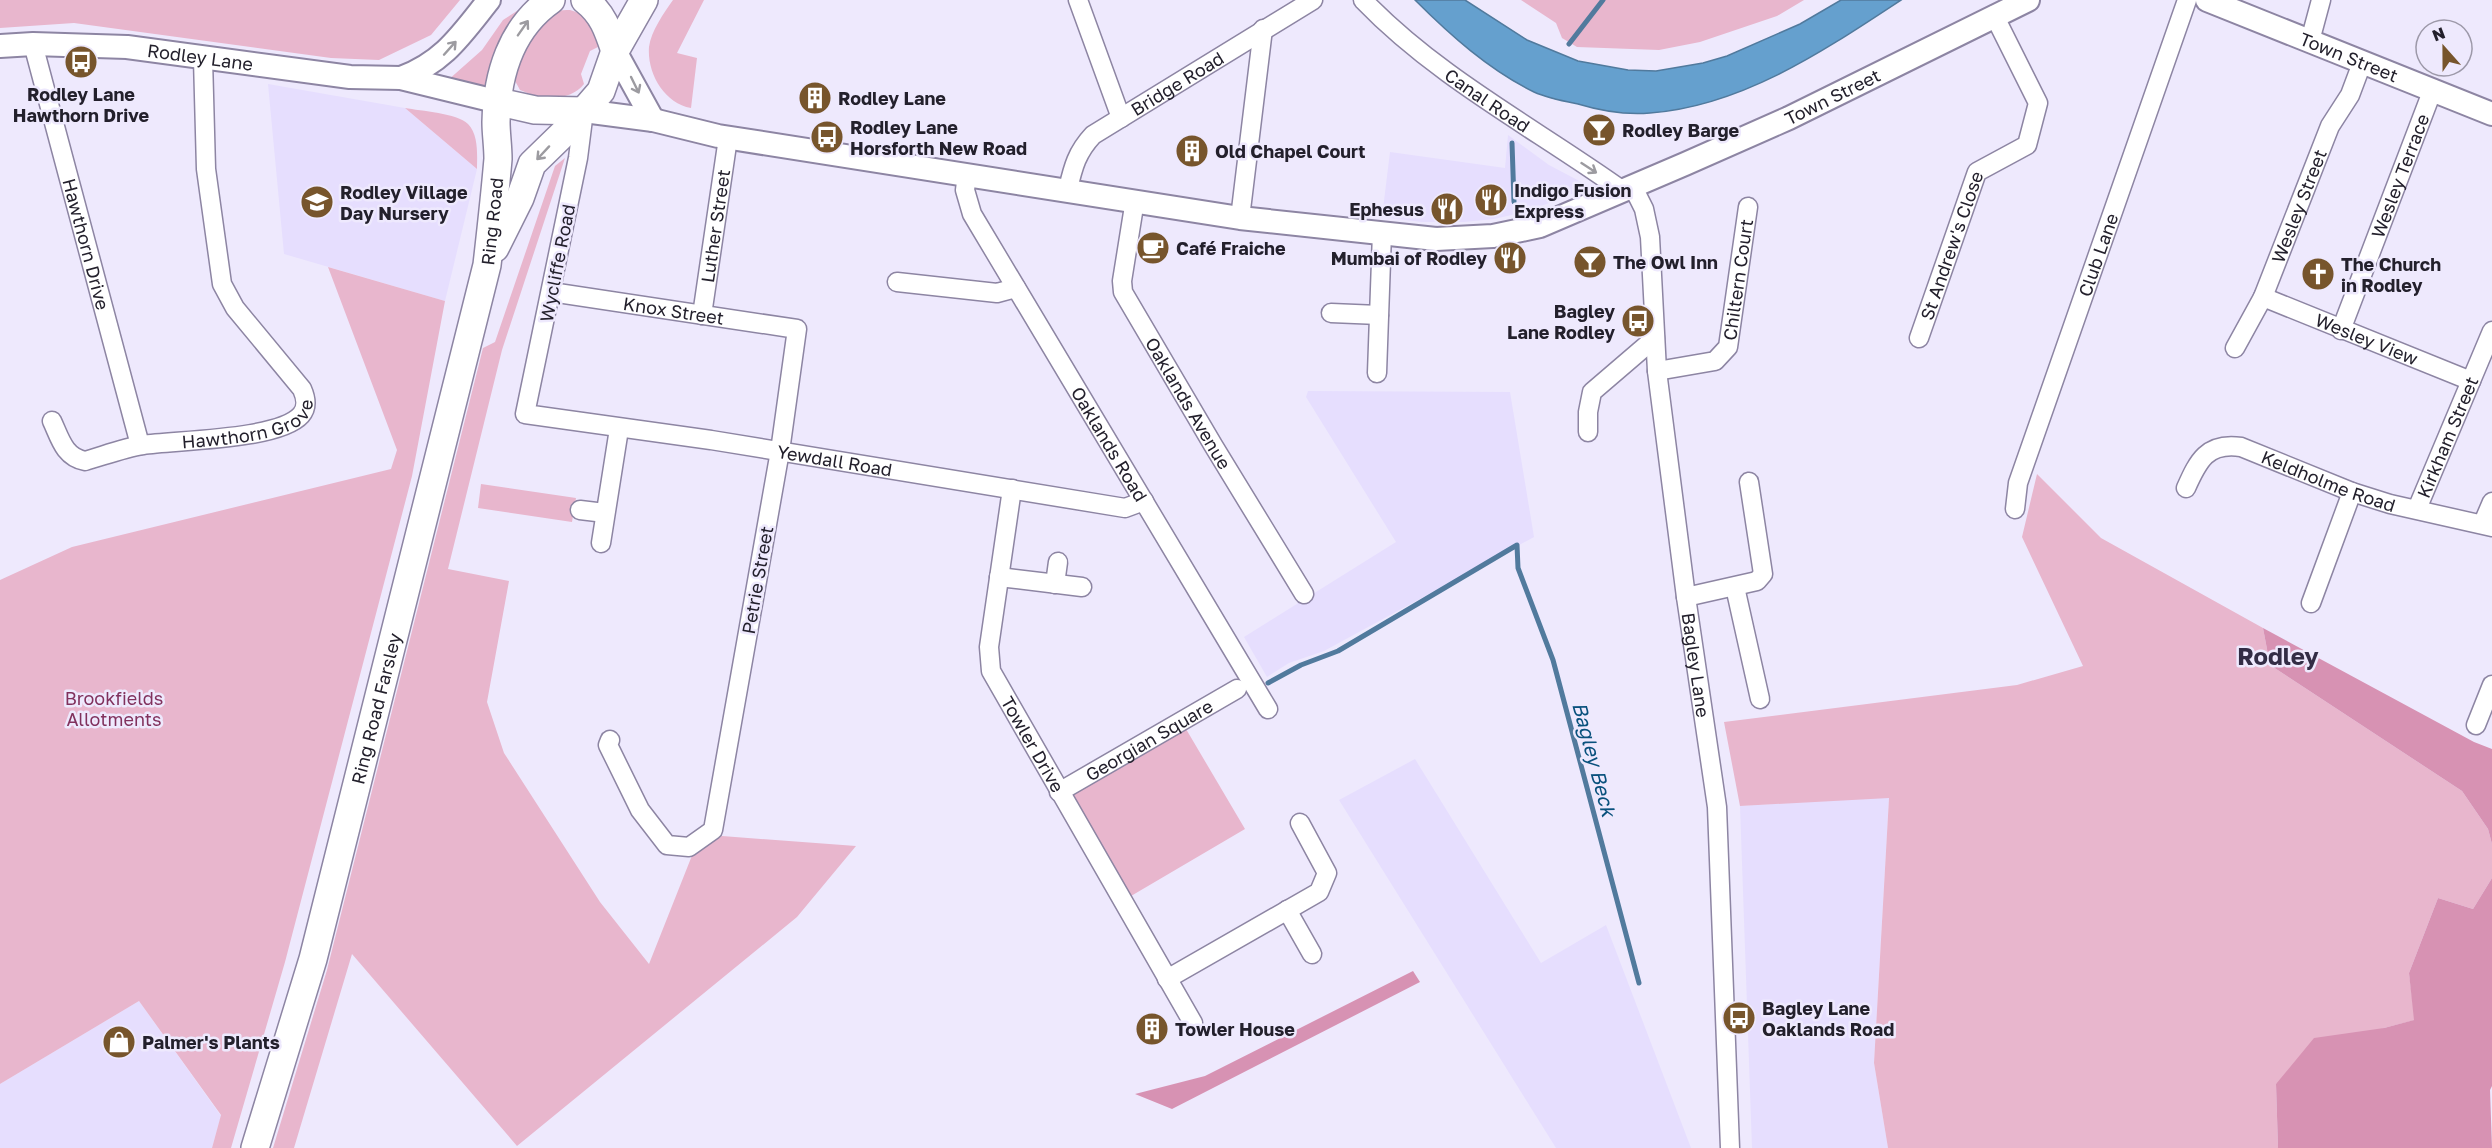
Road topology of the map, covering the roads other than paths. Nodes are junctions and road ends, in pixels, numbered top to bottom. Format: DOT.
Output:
graph roads {
  1 [pos="489,0"];
  2 [pos="551,0"];
  3 [pos="585,0"];
  4 [pos="644,0"];
  5 [pos="1078,0"];
  6 [pos="1313,0"];
  7 [pos="1363,0"];
  8 [pos="2028,0"];
  9 [pos="2187,0"];
  10 [pos="2208,0"];
  11 [pos="2321,0"];
  12 [pos="1994,15"];
  13 [pos="1263,29"];
  14 [pos="2310,41"];
  15 [pos="33,44"];
  16 [pos="0,46"];
  17 [pos="615,51"];
  18 [pos="203,58"];
  19 [pos="2362,63"];
  20 [pos="401,78"];
  21 [pos="2433,89"];
  22 [pos="499,102"];
  23 [pos="584,111"];
  24 [pos="2492,114"];
  25 [pos="1121,118"];
  26 [pos="654,120"];
  27 [pos="728,138"];
  28 [pos="967,174"];
  29 [pos="1068,189"];
  30 [pos="1628,189"];
  31 [pos="1134,200"];
  32 [pos="1748,207"];
  33 [pos="1240,218"];
  34 [pos="1382,233"];
  35 [pos="487,265"];
  36 [pos="897,282"];
  37 [pos="1016,288"];
  38 [pos="551,291"];
  39 [pos="2263,297"];
  40 [pos="1331,313"];
  41 [pos="702,315"];
  42 [pos="1379,315"];
  43 [pos="797,328"];
  44 [pos="2341,330"];
  45 [pos="2492,331"];
  46 [pos="1654,338"];
  47 [pos="1919,338"];
  48 [pos="2235,348"];
  49 [pos="1657,371"];
  50 [pos="1377,373"];
  51 [pos="2471,381"];
  52 [pos="525,414"];
  53 [pos="52,421"];
  54 [pos="619,429"];
  55 [pos="1588,432"];
  56 [pos="140,445"];
  57 [pos="780,451"];
  58 [pos="1749,482"];
  59 [pos="2186,488"];
  60 [pos="1012,489"];
  61 [pos="2352,492"];
  62 [pos="1144,501"];
  63 [pos="2492,502"];
  64 [pos="2015,509"];
  65 [pos="2417,509"];
  66 [pos="580,510"];
  67 [pos="605,513"];
  68 [pos="2488,525"];
  69 [pos="601,543"];
  70 [pos="1058,562"];
  71 [pos="999,577"];
  72 [pos="1055,584"];
  73 [pos="1082,587"];
  74 [pos="1735,587"];
  75 [pos="1304,594"];
  76 [pos="1686,597"];
  77 [pos="2311,603"];
  78 [pos="2492,685"];
  79 [pos="1237,689"];
  80 [pos="1760,699"];
  81 [pos="1268,709"];
  82 [pos="2476,725"];
  83 [pos="610,740"];
  84 [pos="1059,792"];
  85 [pos="1300,823"];
  86 [pos="1287,910"];
  87 [pos="1312,954"];
  88 [pos="1167,979"];
  89 [pos="1193,1023"];
  90 [pos="255,1148"];
  91 [pos="1730,1148"];
  20 -- 1 [label="main road, Rodley Lane, one-way"];
  22 -- 2 [label="highway, Ring Road, one-way"];
  3 -- 17 [label="highway"];
  4 -- 17 [label="highway, Ring Road"];
  5 -- 25 [label="street"];
  6 -- 13 [label="street, Bridge Road"];
  7 -- 30 [label="street, Canal Road, one-way"];
  8 -- 12 [label="main road, Town Street"];
  9 -- 64 [label="street, Club Lane"];
  10 -- 14 [label="main road, Town Street"];
  11 -- 14 [label="street"];
  12 -- 30 [label="main road, Town Street"];
  12 -- 47 [label="street, St Andrew's Close"];
  13 -- 25 [label="street, Bridge Road"];
  13 -- 33 [label="street"];
  14 -- 19 [label="main road, Town Street"];
  15 -- 16 [label="main road, Rodley Lane"];
  15 -- 18 [label="main road, Rodley Lane"];
  15 -- 56 [label="street, Hawthorn Drive"];
  17 -- 23 [label="highway, Ring Road"];
  17 -- 26 [label="main road, one-way"];
  18 -- 20 [label="main road, Rodley Lane"];
  18 -- 56 [label="street, Hawthorn Grove"];
  19 -- 21 [label="main road, Town Street"];
  19 -- 39 [label="street, Wesley Street"];
  20 -- 22 [label="main road, Rodley Lane"];
  21 -- 24 [label="main road, Town Street"];
  21 -- 44 [label="street, Wesley Terrace"];
  22 -- 23 [label="highway"];
  22 -- 35 [label="highway, Ring Road"];
  23 -- 26 [label="main road"];
  23 -- 35 [label="highway, Ring Road, one-way"];
  23 -- 38 [label="street, Wycliffe Road"];
  25 -- 29 [label="street, Bridge Road"];
  26 -- 27 [label="main road"];
  27 -- 28 [label="main road"];
  27 -- 41 [label="street, Luther Street"];
  28 -- 29 [label="main road"];
  28 -- 37 [label="street, Oaklands Road"];
  29 -- 31 [label="main road"];
  30 -- 34 [label="main road"];
  30 -- 46 [label="street, Bagley Lane"];
  31 -- 33 [label="main road"];
  31 -- 75 [label="street, Oaklands Avenue"];
  32 -- 49 [label="street, Chiltern Court"];
  33 -- 34 [label="main road"];
  34 -- 42 [label="street"];
  35 -- 90 [label="highway, Ring Road Farsley"];
  36 -- 37 [label="street"];
  37 -- 62 [label="street, Oaklands Road"];
  38 -- 41 [label="street, Knox Street"];
  38 -- 52 [label="street, Wycliffe Road"];
  39 -- 44 [label="street, Wesley View"];
  39 -- 48 [label="street, Wesley Street"];
  40 -- 42 [label="street"];
  41 -- 43 [label="street, Knox Street"];
  42 -- 50 [label="street"];
  43 -- 57 [label="street, Petrie Street"];
  44 -- 51 [label="street, Wesley View"];
  45 -- 51 [label="street, Kirkham Street"];
  46 -- 49 [label="street, Bagley Lane"];
  46 -- 55 [label="street"];
  49 -- 76 [label="street, Bagley Lane"];
  51 -- 65 [label="street, Kirkham Street"];
  52 -- 54 [label="street, Yewdall Road"];
  53 -- 56 [label="street, Hawthorn Grove"];
  54 -- 57 [label="street, Yewdall Road"];
  54 -- 67 [label="street"];
  57 -- 60 [label="street, Yewdall Road"];
  57 -- 83 [label="street, Petrie Street"];
  58 -- 74 [label="street"];
  59 -- 61 [label="street, Keldholme Road"];
  60 -- 62 [label="street, Yewdall Road"];
  60 -- 71 [label="street, Towler Drive"];
  61 -- 65 [label="street, Keldholme Road"];
  61 -- 77 [label="street"];
  62 -- 81 [label="street, Oaklands Road"];
  63 -- 68 [label="street"];
  65 -- 68 [label="street, Keldholme Road"];
  66 -- 67 [label="street"];
  67 -- 69 [label="street"];
  70 -- 72 [label="street"];
  71 -- 72 [label="street"];
  71 -- 84 [label="street, Towler Drive"];
  72 -- 73 [label="street"];
  74 -- 76 [label="street"];
  74 -- 80 [label="street"];
  76 -- 91 [label="street, Bagley Lane"];
  78 -- 82 [label="street"];
  79 -- 84 [label="street, Georgian Square"];
  84 -- 88 [label="street, Towler Drive"];
  85 -- 86 [label="street"];
  86 -- 87 [label="street"];
  86 -- 88 [label="street"];
  88 -- 89 [label="street, Towler Drive"];
}
